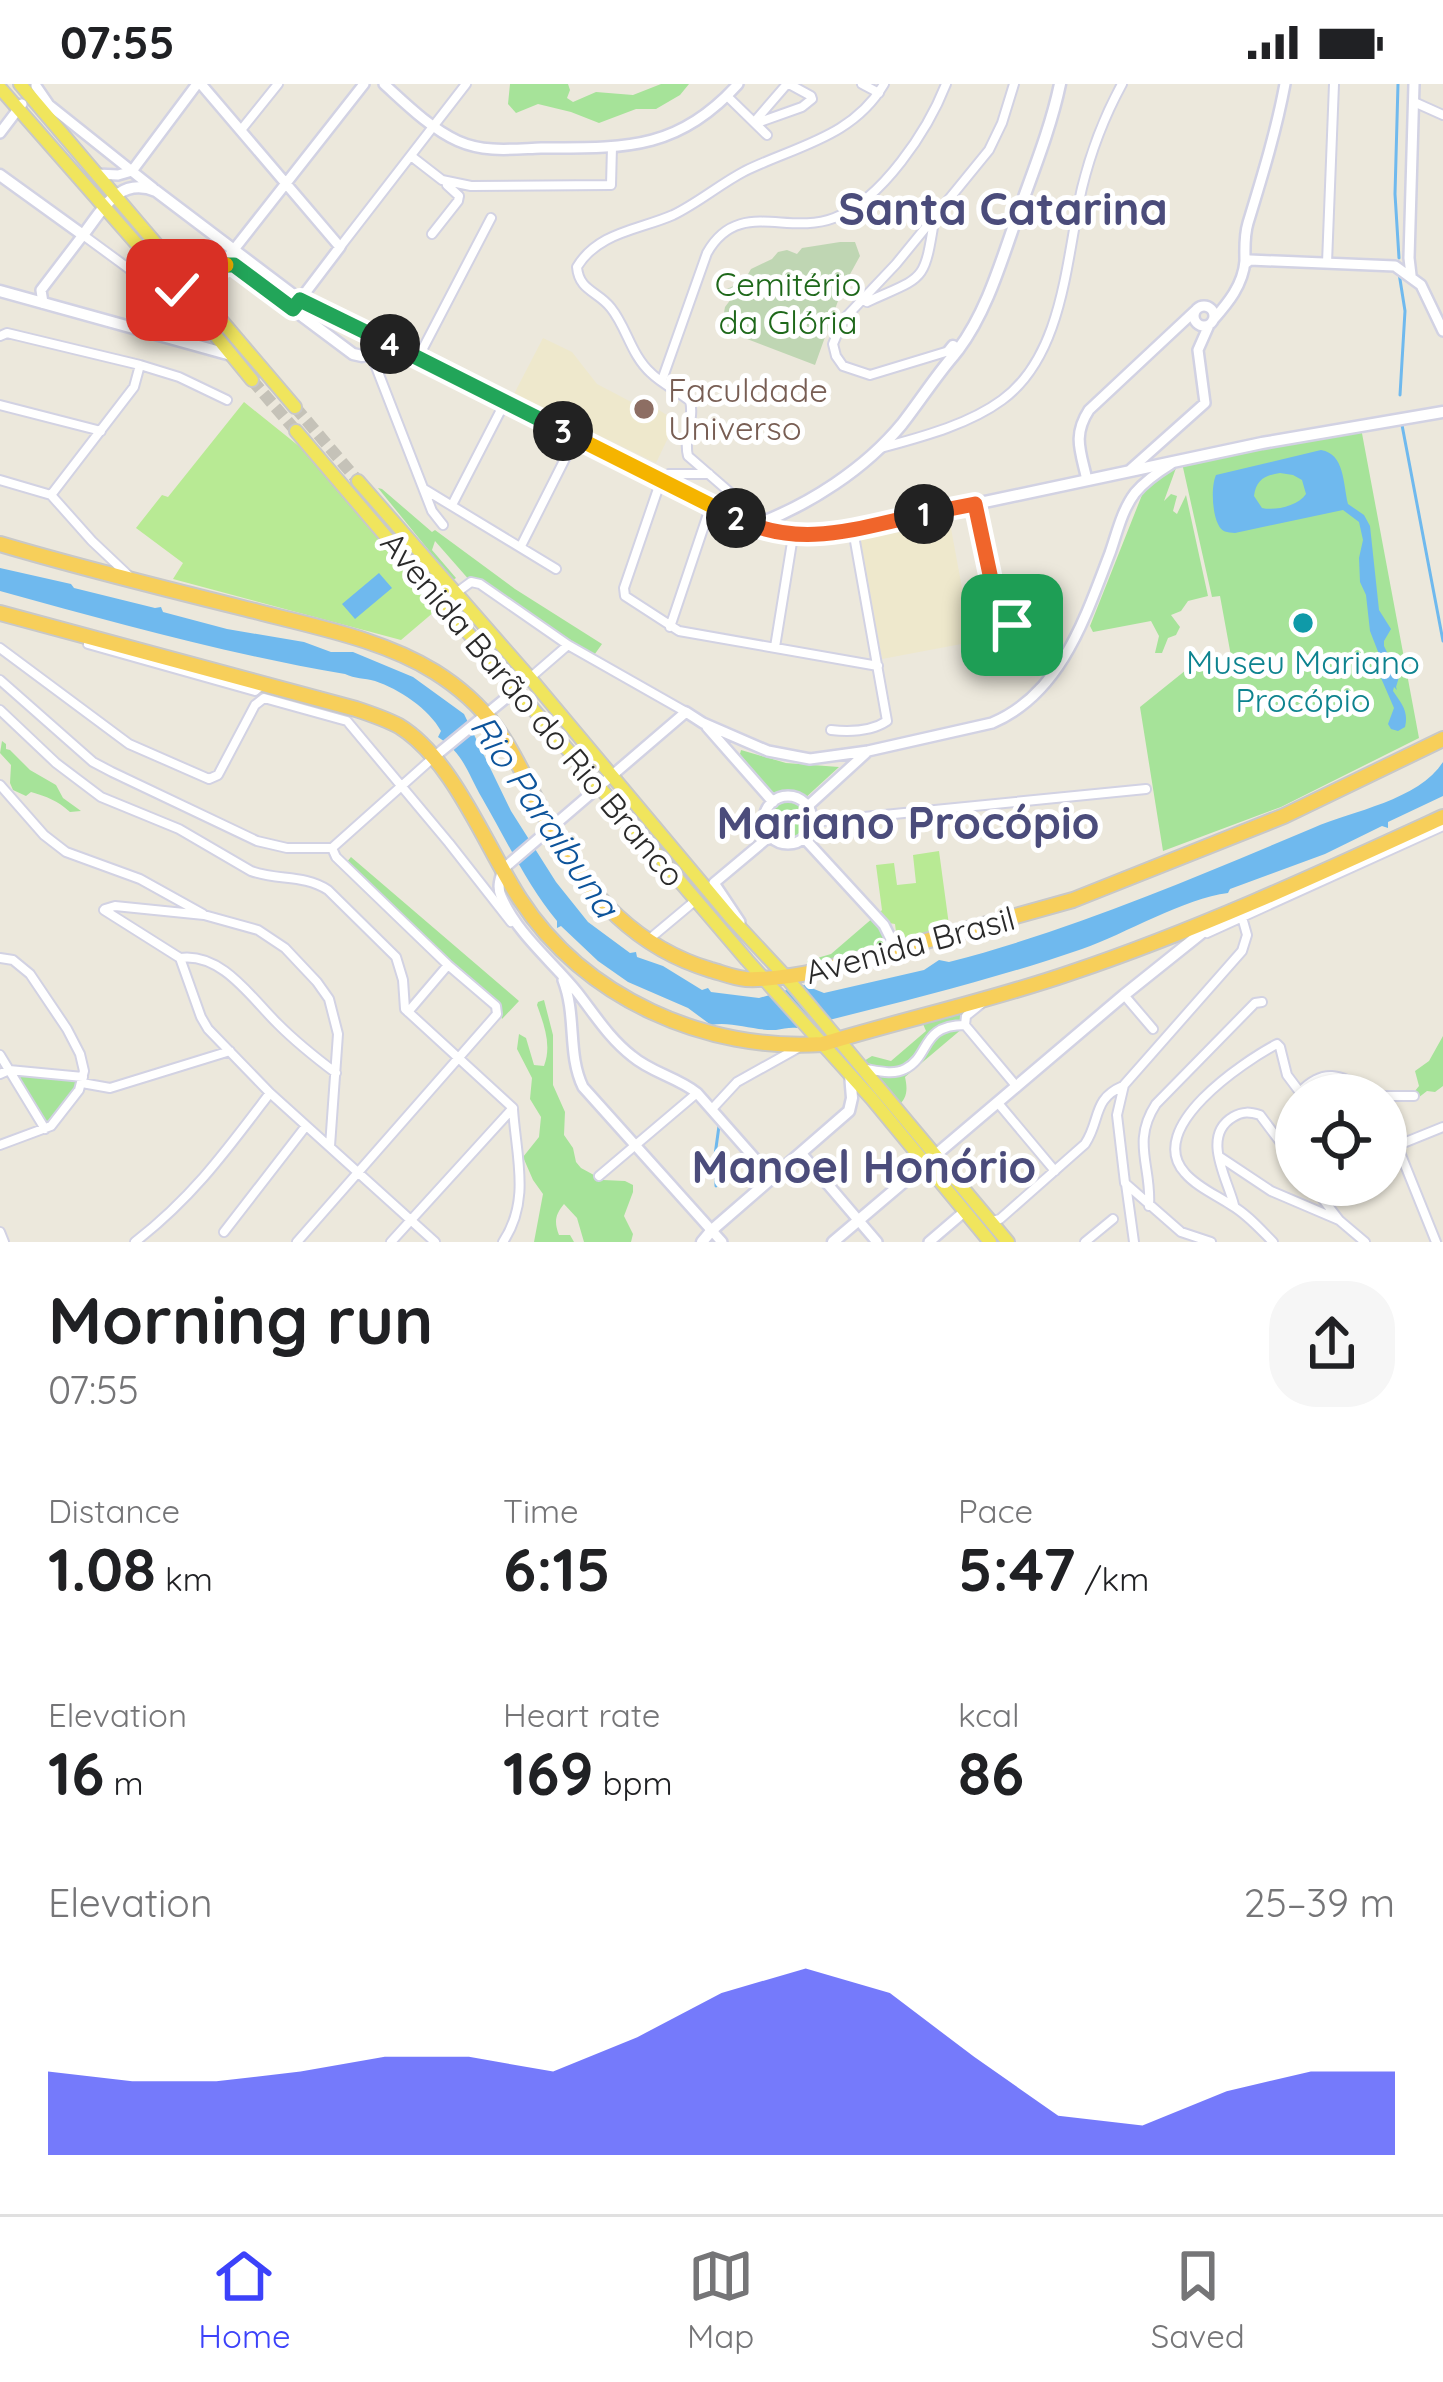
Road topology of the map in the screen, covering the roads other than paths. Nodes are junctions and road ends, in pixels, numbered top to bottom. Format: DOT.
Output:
graph roads {
  1 [pos="199,84"];
  2 [pos="278,84"];
  3 [pos="364,84"];
  4 [pos="384,84"];
  5 [pos="466,84"];
  6 [pos="738,84"];
  7 [pos="788,84"];
  8 [pos="862,84"];
  9 [pos="946,84"];
  10 [pos="1014,84"];
  11 [pos="1060,84"];
  12 [pos="1123,84"];
  13 [pos="1286,84"];
  14 [pos="1334,84"];
  15 [pos="1414,84"];
  16 [pos="31,87"];
  17 [pos="0,88"];
  18 [pos="881,88"];
  19 [pos="778,95"];
  20 [pos="728,96"];
  21 [pos="1414,102"];
  22 [pos="18,109"];
  23 [pos="791,112"];
  24 [pos="1443,116"];
  25 [pos="756,122"];
  26 [pos="434,126"];
  27 [pos="241,130"];
  28 [pos="0,133"];
  29 [pos="767,135"];
  30 [pos="612,148"];
  31 [pos="411,156"];
  32 [pos="132,171"];
  33 [pos="97,174"];
  34 [pos="0,175"];
  35 [pos="442,180"];
  36 [pos="286,183"];
  37 [pos="156,191"];
  38 [pos="115,196"];
  39 [pos="104,207"];
  40 [pos="491,218"];
  41 [pos="935,218"];
  42 [pos="211,233"];
  43 [pos="432,234"];
  44 [pos="83,235"];
  45 [pos="340,248"];
  46 [pos="233,250"];
  47 [pos="1246,259"];
  48 [pos="1327,263"];
  49 [pos="1401,266"];
  50 [pos="217,270"];
  51 [pos="0,291"];
  52 [pos="176,296"];
  53 [pos="1231,299"];
  54 [pos="43,303"];
  55 [pos="296,305"];
  56 [pos="860,305"];
  57 [pos="195,306"];
  58 [pos="1200,308"];
  59 [pos="1211,322"];
  60 [pos="359,330"];
  61 [pos="1443,331"];
  62 [pos="0,336"];
  63 [pos="175,338"];
  64 [pos="393,349"];
  65 [pos="953,351"];
  66 [pos="353,354"];
  67 [pos="371,354"];
  68 [pos="231,356"];
  69 [pos="418,358"];
  70 [pos="140,365"];
  71 [pos="376,370"];
  72 [pos="252,380"];
  73 [pos="662,381"];
  74 [pos="226,400"];
  75 [pos="505,402"];
  76 [pos="0,405"];
  77 [pos="295,407"];
  78 [pos="1443,412"];
  79 [pos="101,431"];
  80 [pos="296,431"];
  81 [pos="576,437"];
  82 [pos="879,448"];
  83 [pos="1176,461"];
  84 [pos="1146,463"];
  85 [pos="1129,471"];
  86 [pos="711,475"];
  87 [pos="0,480"];
  88 [pos="661,480"];
  89 [pos="1087,480"];
  90 [pos="358,481"];
  91 [pos="424,489"];
  92 [pos="1134,494"];
  93 [pos="51,495"];
  94 [pos="441,500"];
  95 [pos="975,504"];
  96 [pos="711,505"];
  97 [pos="452,506"];
  98 [pos="432,511"];
  99 [pos="443,525"];
  100 [pos="763,527"];
  101 [pos="853,530"];
  102 [pos="793,536"];
  103 [pos="92,541"];
  104 [pos="0,544"];
  105 [pos="520,546"];
  106 [pos="90,569"];
  107 [pos="556,569"];
  108 [pos="134,581"];
  109 [pos="456,593"];
  110 [pos="1021,603"];
  111 [pos="0,615"];
  112 [pos="670,627"];
  113 [pos="568,645"];
  114 [pos="775,647"];
  115 [pos="0,648"];
  116 [pos="878,666"];
  117 [pos="530,678"];
  118 [pos="0,680"];
  119 [pos="517,689"];
  120 [pos="261,693"];
  121 [pos="0,710"];
  122 [pos="686,712"];
  123 [pos="343,713"];
  124 [pos="485,716"];
  125 [pos="703,723"];
  126 [pos="832,730"];
  127 [pos="1443,739"];
  128 [pos="751,744"];
  129 [pos="868,751"];
  130 [pos="438,754"];
  131 [pos="734,756"];
  132 [pos="829,758"];
  133 [pos="845,772"];
  134 [pos="605,781"];
  135 [pos="0,785"];
  136 [pos="400,785"];
  137 [pos="1146,789"];
  138 [pos="773,802"];
  139 [pos="808,806"];
  140 [pos="1443,821"];
  141 [pos="813,822"];
  142 [pos="549,830"];
  143 [pos="770,836"];
  144 [pos="804,838"];
  145 [pos="332,848"];
  146 [pos="506,866"];
  147 [pos="696,900"];
  148 [pos="1236,913"];
  149 [pos="204,915"];
  150 [pos="743,931"];
  151 [pos="525,934"];
  152 [pos="647,941"];
  153 [pos="889,952"];
  154 [pos="0,958"];
  155 [pos="180,958"];
  156 [pos="747,960"];
  157 [pos="448,965"];
  158 [pos="735,977"];
  159 [pos="591,978"];
  160 [pos="779,982"];
  161 [pos="1124,995"];
  162 [pos="576,998"];
  163 [pos="990,998"];
  164 [pos="1262,1002"];
  165 [pos="408,1012"];
  166 [pos="596,1018"];
  167 [pos="964,1025"];
  168 [pos="574,1027"];
  169 [pos="1153,1029"];
  170 [pos="822,1038"];
  171 [pos="230,1052"];
  172 [pos="0,1055"];
  173 [pos="459,1058"];
  174 [pos="855,1071"];
  175 [pos="4,1072"];
  176 [pos="336,1073"];
  177 [pos="1287,1074"];
  178 [pos="83,1080"];
  179 [pos="1124,1085"];
  180 [pos="1017,1087"];
  181 [pos="270,1093"];
  182 [pos="697,1093"];
  183 [pos="1407,1096"];
  184 [pos="1414,1096"];
  185 [pos="998,1103"];
  186 [pos="513,1108"];
  187 [pos="712,1108"];
  188 [pos="306,1126"];
  189 [pos="1443,1127"];
  190 [pos="45,1129"];
  191 [pos="1275,1134"];
  192 [pos="1407,1141"];
  193 [pos="0,1144"];
  194 [pos="634,1145"];
  195 [pos="330,1147"];
  196 [pos="801,1154"];
  197 [pos="1218,1156"];
  198 [pos="932,1161"];
  199 [pos="1407,1170"];
  200 [pos="1055,1171"];
  201 [pos="358,1174"];
  202 [pos="599,1176"];
  203 [pos="772,1178"];
  204 [pos="1126,1183"];
  205 [pos="1149,1206"];
  206 [pos="1235,1206"];
  207 [pos="1327,1206"];
  208 [pos="964,1212"];
  209 [pos="1113,1219"];
  210 [pos="411,1220"];
  211 [pos="988,1220"];
  212 [pos="1339,1220"];
  213 [pos="859,1221"];
  214 [pos="712,1230"];
  215 [pos="0,1232"];
  216 [pos="224,1232"];
  217 [pos="4,1242"];
  218 [pos="135,1242"];
  219 [pos="297,1242"];
  220 [pos="391,1242"];
  221 [pos="435,1242"];
  222 [pos="503,1242"];
  223 [pos="698,1242"];
  224 [pos="722,1242"];
  225 [pos="833,1242"];
  226 [pos="877,1242"];
  227 [pos="929,1242"];
  228 [pos="990,1242"];
  229 [pos="1008,1242"];
  230 [pos="1085,1242"];
  231 [pos="1134,1242"];
  232 [pos="1211,1242"];
  233 [pos="1273,1242"];
  234 [pos="1365,1242"];
  235 [pos="1436,1242"];
  1 -- 27 [label="street"];
  1 -- 32 [label="street"];
  2 -- 27 [label="street"];
  3 -- 36 [label="street"];
  4 -- 26 [label="street"];
  5 -- 26 [label="street"];
  6 -- 20 [label="street"];
  7 -- 19 [label="street"];
  7 -- 23 [label="street"];
  8 -- 18 [label="street"];
  9 -- 73 [label="street"];
  10 -- 41 [label="street"];
  11 -- 65 [label="main road"];
  12 -- 82 [label="street"];
  13 -- 47 [label="street"];
  14 -- 48 [label="street"];
  15 -- 21 [label="street"];
  16 -- 22 [label="street"];
  16 -- 32 [label="street"];
  16 -- 33 [label="main road"];
  17 -- 22 [label="main road"];
  18 -- 73 [label="street"];
  19 -- 23 [label="street"];
  19 -- 25 [label="street"];
  20 -- 25 [label="street"];
  20 -- 30 [label="street"];
  21 -- 24 [label="street"];
  21 -- 49 [label="street"];
  22 -- 28 [label="street"];
  22 -- 39 [label="main road"];
  23 -- 25 [label="street"];
  25 -- 29 [label="street"];
  26 -- 30 [label="street"];
  26 -- 31 [label="street"];
  27 -- 36 [label="street"];
  30 -- 35 [label="street"];
  31 -- 35 [label="street"];
  31 -- 45 [label="street"];
  32 -- 33 [label="street"];
  32 -- 37 [label="street"];
  33 -- 38 [label="main road"];
  34 -- 44 [label="main road"];
  35 -- 43 [label="street"];
  36 -- 45 [label="street"];
  36 -- 46 [label="street"];
  37 -- 38 [label="main road"];
  37 -- 42 [label="main road"];
  38 -- 39 [label="main road"];
  38 -- 57 [label="main road"];
  39 -- 44 [label="main road"];
  39 -- 52 [label="main road"];
  40 -- 69 [label="street"];
  41 -- 56 [label="street"];
  41 -- 56 [label="street"];
  42 -- 46 [label="main road"];
  42 -- 50 [label="main road"];
  44 -- 52 [label="street"];
  44 -- 54 [label="street"];
  45 -- 55 [label="street"];
  46 -- 50 [label="street"];
  46 -- 55 [label="main road"];
  47 -- 48 [label="street"];
  47 -- 53 [label="street"];
  48 -- 49 [label="street"];
  49 -- 61 [label="street"];
  50 -- 55 [label="main road"];
  50 -- 57 [label="main road"];
  51 -- 54 [label="main road"];
  52 -- 57 [label="main road"];
  53 -- 58 [label="street"];
  53 -- 59 [label="street"];
  54 -- 63 [label="main road"];
  55 -- 60 [label="main road"];
  55 -- 66 [label="main road"];
  56 -- 65 [label="street"];
  57 -- 63 [label="main road"];
  57 -- 68 [label="main road"];
  57 -- 77 [label="main road"];
  58 -- 59 [label="street"];
  58 -- 59 [label="street"];
  58 -- 89 [label="street"];
  59 -- 84 [label="street"];
  60 -- 64 [label="main road"];
  60 -- 67 [label="main road"];
  62 -- 70 [label="street"];
  63 -- 68 [label="main road"];
  64 -- 67 [label="main road"];
  64 -- 69 [label="main road"];
  64 -- 71 [label="main road"];
  65 -- 82 [label="main road"];
  66 -- 67 [label="main road"];
  66 -- 71 [label="street"];
  67 -- 71 [label="street"];
  68 -- 72 [label="main road"];
  69 -- 75 [label="main road"];
  70 -- 74 [label="street"];
  70 -- 79 [label="street"];
  71 -- 91 [label="street"];
  73 -- 86 [label="street"];
  75 -- 81 [label="main road"];
  75 -- 97 [label="street"];
  76 -- 79 [label="street"];
  78 -- 83 [label="main road"];
  79 -- 93 [label="street"];
  80 -- 119 [label="main road, Avenida Barão do Rio Branco"];
  81 -- 88 [label="main road"];
  81 -- 105 [label="street"];
  82 -- 100 [label="main road"];
  83 -- 84 [label="main road"];
  83 -- 92 [label="street"];
  84 -- 85 [label="main road"];
  85 -- 89 [label="main road"];
  85 -- 92 [label="street"];
  86 -- 88 [label="street"];
  86 -- 100 [label="street"];
  87 -- 93 [label="street"];
  88 -- 96 [label="main road"];
  88 -- 112 [label="street"];
  89 -- 95 [label="main road"];
  90 -- 109 [label="main road, Avenida Barão do Rio Branco"];
  91 -- 94 [label="street"];
  91 -- 98 [label="street"];
  92 -- 129 [label="street"];
  93 -- 103 [label="street"];
  94 -- 97 [label="street"];
  94 -- 98 [label="street"];
  95 -- 101 [label="main road"];
  95 -- 110 [label="street"];
  96 -- 100 [label="main road"];
  96 -- 112 [label="street"];
  97 -- 105 [label="street"];
  98 -- 99 [label="street"];
  100 -- 102 [label="main road"];
  101 -- 102 [label="main road"];
  101 -- 116 [label="street"];
  102 -- 114 [label="street"];
  103 -- 106 [label="street"];
  103 -- 108 [label="street"];
  104 -- 106 [label="highway, Avenida Brasil"];
  105 -- 107 [label="street"];
  106 -- 108 [label="highway, Avenida Brasil"];
  108 -- 124 [label="highway, Avenida Brasil"];
  109 -- 113 [label="street"];
  109 -- 117 [label="main road, Avenida Barão do Rio Branco"];
  111 -- 120 [label="highway"];
  112 -- 114 [label="street"];
  113 -- 117 [label="street"];
  113 -- 122 [label="street"];
  114 -- 116 [label="street"];
  115 -- 120 [label="street"];
  116 -- 126 [label="street"];
  117 -- 134 [label="main road, Avenida Barão do Rio Branco"];
  118 -- 145 [label="street"];
  119 -- 124 [label="street"];
  119 -- 134 [label="main road, Avenida Barão do Rio Branco"];
  120 -- 123 [label="highway"];
  121 -- 165 [label="street"];
  122 -- 125 [label="street"];
  122 -- 134 [label="street"];
  123 -- 130 [label="highway"];
  123 -- 136 [label="street"];
  124 -- 130 [label="street"];
  124 -- 142 [label="highway, Avenida Brasil"];
  125 -- 128 [label="street"];
  125 -- 131 [label="street"];
  127 -- 153 [label="highway, Avenida Brasil"];
  128 -- 131 [label="street"];
  128 -- 132 [label="street"];
  129 -- 132 [label="street"];
  129 -- 133 [label="street"];
  130 -- 136 [label="street"];
  130 -- 146 [label="highway"];
  131 -- 138 [label="street"];
  132 -- 133 [label="street"];
  133 -- 139 [label="street"];
  134 -- 142 [label="street"];
  134 -- 147 [label="main road, Avenida Barão do Rio Branco"];
  134 -- 150 [label="main road, Avenida Barão do Rio Branco"];
  135 -- 149 [label="street"];
  136 -- 145 [label="street"];
  136 -- 151 [label="street"];
  137 -- 141 [label="street"];
  138 -- 139 [label="street"];
  138 -- 143 [label="street"];
  139 -- 141 [label="street"];
  140 -- 148 [label="highway"];
  141 -- 144 [label="street"];
  142 -- 146 [label="street"];
  142 -- 152 [label="highway, Avenida Brasil"];
  143 -- 144 [label="street"];
  143 -- 150 [label="street"];
  144 -- 153 [label="street"];
  145 -- 157 [label="street"];
  146 -- 151 [label="street"];
  146 -- 159 [label="highway"];
  147 -- 152 [label="street"];
  147 -- 156 [label="main road, Avenida Barão do Rio Branco"];
  148 -- 161 [label="main road"];
  148 -- 163 [label="highway"];
  148 -- 179 [label="street"];
  149 -- 155 [label="street"];
  149 -- 176 [label="street"];
  150 -- 160 [label="main road, Avenida Barão do Rio Branco"];
  151 -- 162 [label="street"];
  152 -- 158 [label="highway, Avenida Brasil"];
  153 -- 160 [label="highway, Avenida Brasil"];
  154 -- 178 [label="street"];
  155 -- 171 [label="street"];
  155 -- 176 [label="street"];
  156 -- 158 [label="highway"];
  156 -- 160 [label="main road, Avenida Barão do Rio Branco"];
  157 -- 165 [label="street"];
  157 -- 173 [label="street"];
  158 -- 160 [label="highway, Avenida Brasil"];
  159 -- 162 [label="highway"];
  159 -- 170 [label="highway"];
  160 -- 170 [label="main road"];
  160 -- 170 [label="main road"];
  161 -- 169 [label="street"];
  161 -- 180 [label="main road"];
  162 -- 166 [label="street"];
  162 -- 168 [label="street"];
  163 -- 167 [label="street"];
  163 -- 170 [label="highway"];
  164 -- 205 [label="street"];
  165 -- 173 [label="street"];
  166 -- 168 [label="street"];
  166 -- 182 [label="street"];
  167 -- 174 [label="street"];
  167 -- 180 [label="street"];
  168 -- 194 [label="street"];
  170 -- 174 [label="main road"];
  170 -- 187 [label="street"];
  171 -- 178 [label="street"];
  171 -- 181 [label="street"];
  172 -- 175 [label="street"];
  173 -- 186 [label="street"];
  173 -- 201 [label="street"];
  174 -- 196 [label="main road"];
  174 -- 198 [label="main road"];
  175 -- 178 [label="street"];
  175 -- 190 [label="street"];
  176 -- 195 [label="street"];
  177 -- 206 [label="street"];
  178 -- 190 [label="street"];
  179 -- 200 [label="street"];
  179 -- 204 [label="street"];
  180 -- 185 [label="main road"];
  181 -- 188 [label="street"];
  181 -- 218 [label="street"];
  182 -- 187 [label="street"];
  182 -- 194 [label="street"];
  183 -- 184 [label="street"];
  185 -- 198 [label="main road"];
  185 -- 200 [label="street"];
  186 -- 210 [label="street"];
  186 -- 222 [label="street"];
  187 -- 203 [label="street"];
  188 -- 195 [label="street"];
  188 -- 216 [label="street"];
  189 -- 192 [label="street"];
  190 -- 193 [label="street"];
  191 -- 197 [label="street"];
  194 -- 202 [label="street"];
  194 -- 214 [label="street"];
  195 -- 201 [label="street"];
  196 -- 203 [label="main road"];
  196 -- 213 [label="street"];
  197 -- 206 [label="street"];
  197 -- 212 [label="street"];
  198 -- 208 [label="main road"];
  198 -- 211 [label="main road"];
  198 -- 213 [label="main road"];
  199 -- 235 [label="street"];
  200 -- 211 [label="street"];
  201 -- 210 [label="street"];
  201 -- 219 [label="street"];
  203 -- 214 [label="main road"];
  204 -- 205 [label="street"];
  204 -- 231 [label="street"];
  205 -- 232 [label="street"];
  206 -- 233 [label="street"];
  207 -- 212 [label="street"];
  208 -- 211 [label="main road"];
  208 -- 227 [label="street"];
  208 -- 228 [label="main road"];
  209 -- 230 [label="street"];
  210 -- 220 [label="street"];
  210 -- 221 [label="street"];
  211 -- 229 [label="main road"];
  212 -- 234 [label="street"];
  213 -- 225 [label="main road"];
  213 -- 226 [label="street"];
  214 -- 223 [label="main road"];
  214 -- 224 [label="street"];
  215 -- 217 [label="street"];
}
